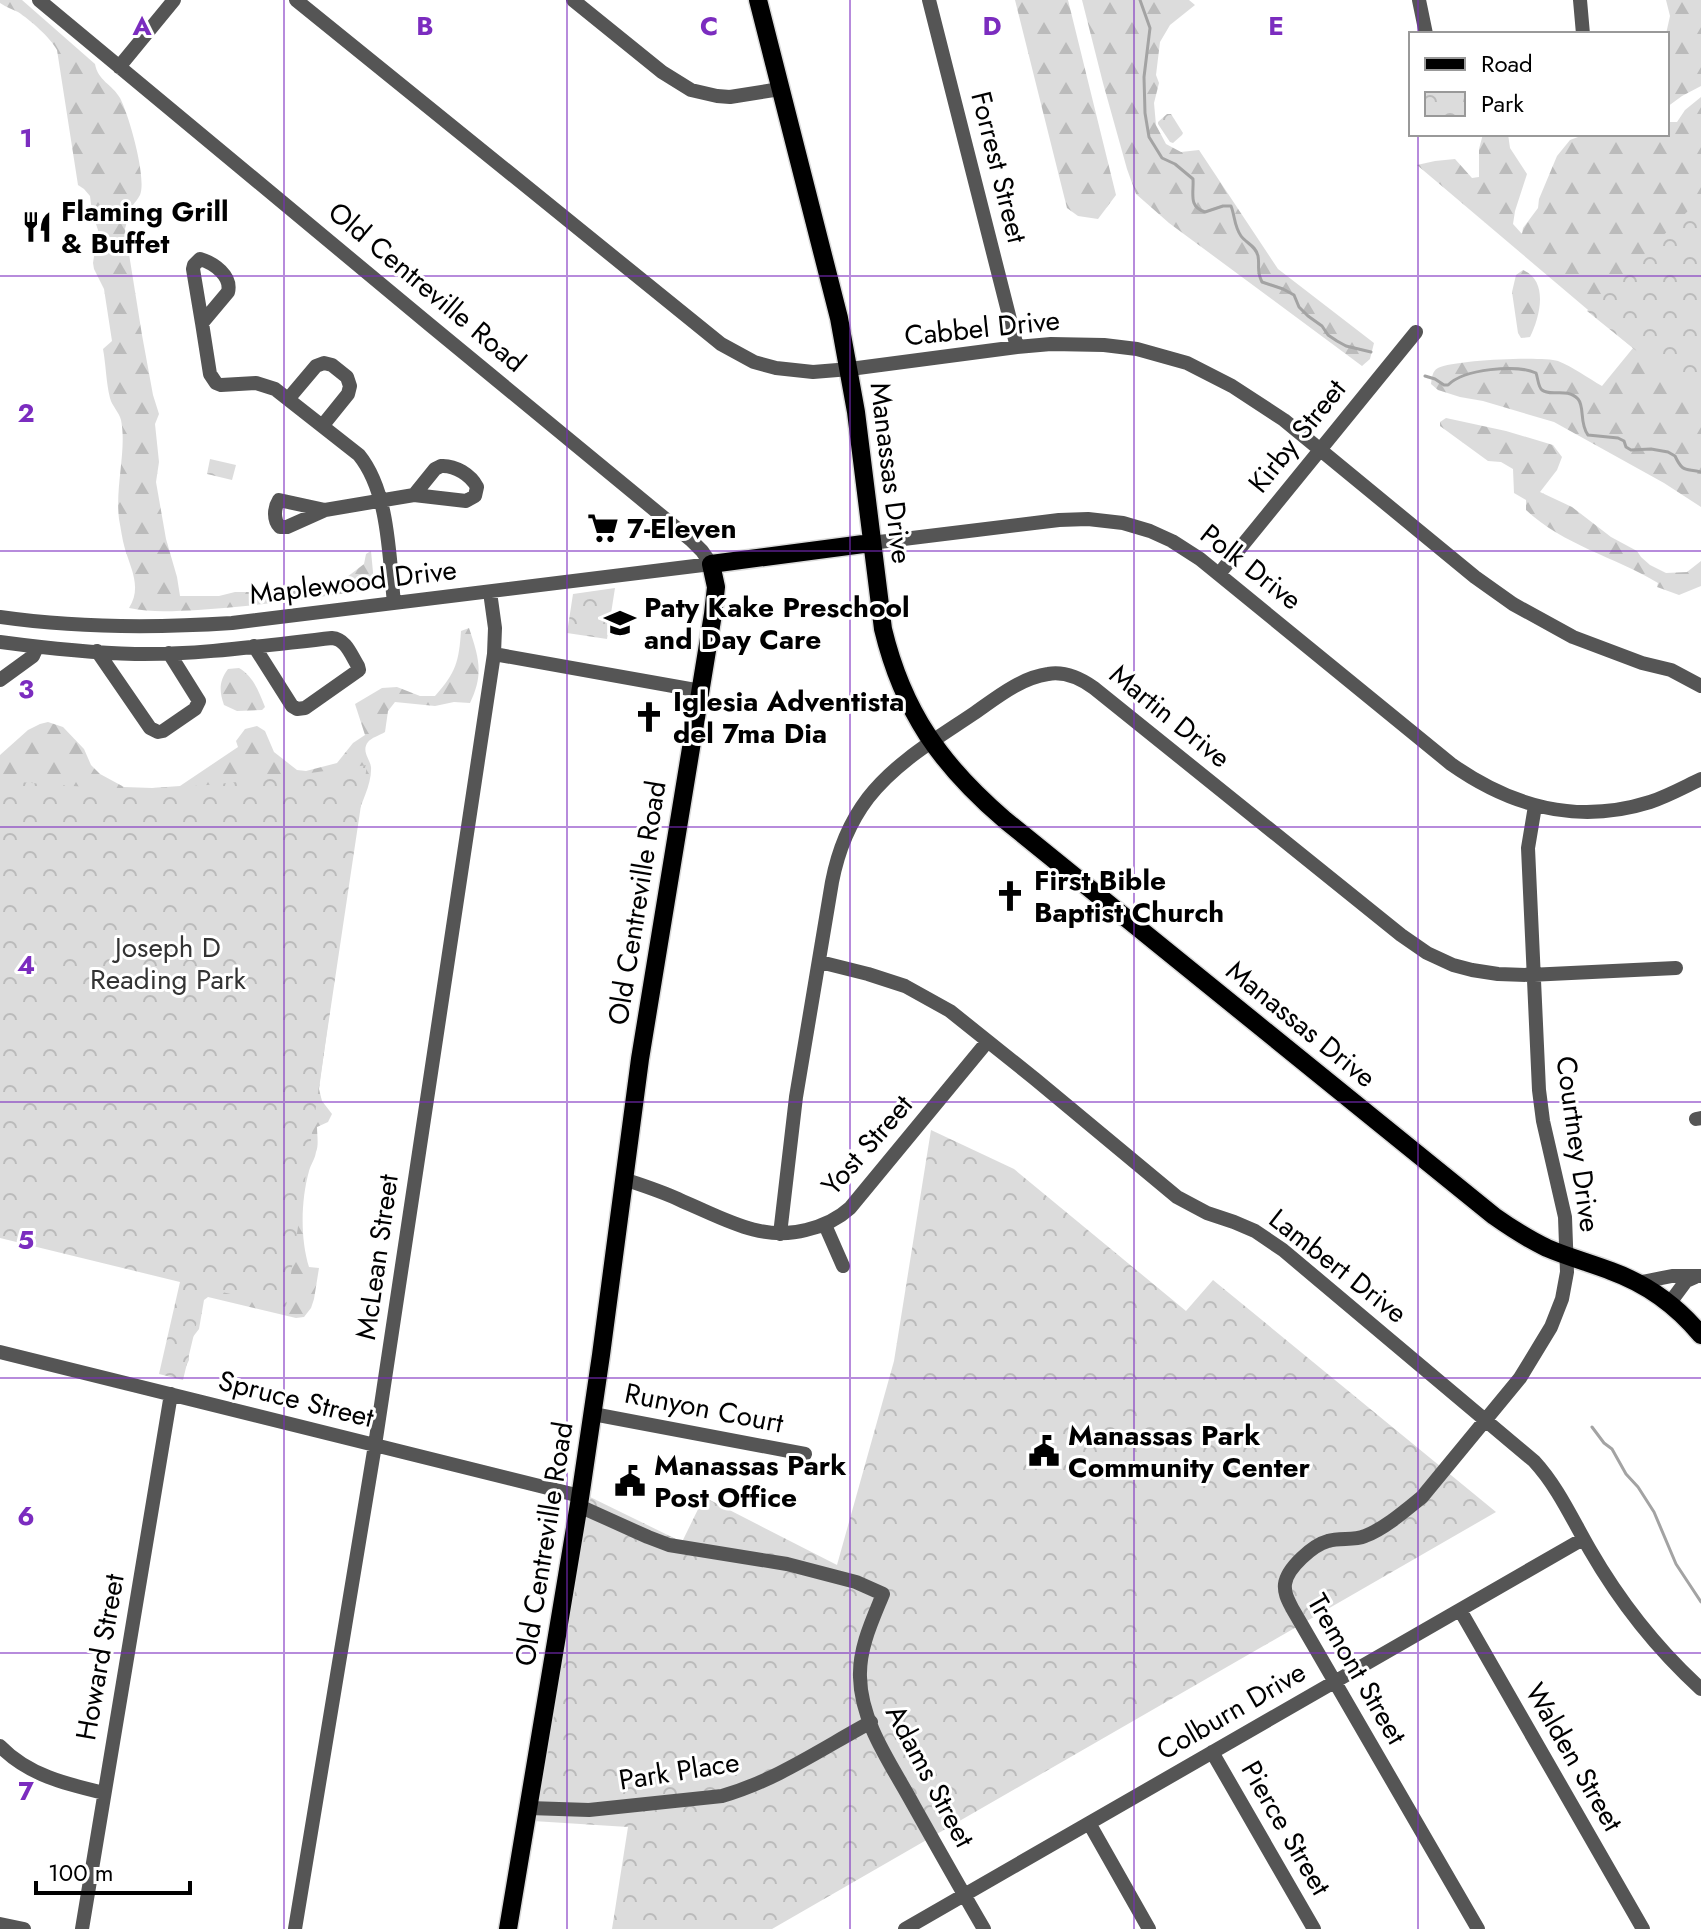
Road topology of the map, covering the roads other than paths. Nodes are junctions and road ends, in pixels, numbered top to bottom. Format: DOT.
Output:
graph roads {
  1 [pos="39,0"];
  2 [pos="174,0"];
  3 [pos="296,0"];
  4 [pos="573,0"];
  5 [pos="758,0"];
  6 [pos="929,0"];
  7 [pos="1419,0"];
  8 [pos="1580,0"];
  9 [pos="1426,32"];
  10 [pos="1583,32"];
  11 [pos="119,67"];
  12 [pos="780,89"];
  13 [pos="202,323"];
  14 [pos="1416,332"];
  15 [pos="1017,347"];
  16 [pos="850,369"];
  17 [pos="289,398"];
  18 [pos="323,425"];
  19 [pos="1319,450"];
  20 [pos="414,495"];
  21 [pos="380,500"];
  22 [pos="325,510"];
  23 [pos="871,543"];
  24 [pos="711,564"];
  25 [pos="1219,574"];
  26 [pos="490,592"];
  27 [pos="394,603"];
  28 [pos="0,617"];
  29 [pos="72,624"];
  30 [pos="0,642"];
  31 [pos="254,646"];
  32 [pos="37,647"];
  33 [pos="71,649"];
  34 [pos="97,651"];
  35 [pos="169,653"];
  36 [pos="494,654"];
  37 [pos="0,680"];
  38 [pos="1701,686"];
  39 [pos="701,691"];
  40 [pos="932,742"];
  41 [pos="1701,779"];
  42 [pos="1535,806"];
  43 [pos="820,962"];
  44 [pos="1676,968"];
  45 [pos="1534,974"];
  46 [pos="987,1042"];
  47 [pos="624,1179"];
  48 [pos="825,1225"];
  49 [pos="780,1234"];
  50 [pos="1567,1255"];
  51 [pos="843,1266"];
  52 [pos="1698,1277"];
  53 [pos="1637,1283"];
  54 [pos="1669,1304"];
  55 [pos="1701,1335"];
  56 [pos="0,1352"];
  57 [pos="171,1394"];
  58 [pos="593,1414"];
  59 [pos="1486,1420"];
  60 [pos="375,1445"];
  61 [pos="805,1454"];
  62 [pos="580,1501"];
  63 [pos="1583,1539"];
  64 [pos="883,1594"];
  65 [pos="1460,1610"];
  66 [pos="1335,1682"];
  67 [pos="1701,1689"];
  68 [pos="871,1722"];
  69 [pos="0,1746"];
  70 [pos="1212,1752"];
  71 [pos="104,1793"];
  72 [pos="529,1808"];
  73 [pos="1089,1823"];
  74 [pos="964,1895"];
  75 [pos="0,1924"];
  76 [pos="24,1929"];
  77 [pos="82,1929"];
  78 [pos="295,1929"];
  79 [pos="508,1929"];
  80 [pos="905,1929"];
  81 [pos="984,1929"];
  82 [pos="1149,1929"];
  83 [pos="1314,1929"];
  84 [pos="1478,1929"];
  85 [pos="1643,1929"];
  1 -- 11 [label="street, Old Centreville Road"];
  2 -- 11 [label="street"];
  3 -- 16 [label="street, Cabbel Drive"];
  4 -- 12 [label="street"];
  5 -- 12 [label="main road, Manassas Drive"];
  6 -- 15 [label="street, Forrest Street"];
  7 -- 9 [label="street"];
  8 -- 10 [label="street"];
  11 -- 24 [label="street, Old Centreville Road"];
  12 -- 16 [label="main road, Manassas Drive"];
  13 -- 17 [label="street"];
  14 -- 19 [label="street, Kirby Street"];
  15 -- 16 [label="street, Cabbel Drive"];
  15 -- 19 [label="street, Cabbel Drive"];
  16 -- 23 [label="main road, Manassas Drive"];
  17 -- 18 [label="street"];
  17 -- 18 [label="street"];
  18 -- 21 [label="street"];
  19 -- 25 [label="street, Kirby Street"];
  19 -- 38 [label="street, Cabbel Drive"];
  20 -- 21 [label="street"];
  21 -- 22 [label="street"];
  21 -- 27 [label="street"];
  23 -- 24 [label="main road, Polk Drive"];
  23 -- 25 [label="street, Polk Drive"];
  23 -- 40 [label="main road, Manassas Drive"];
  24 -- 26 [label="street, Maplewood Drive"];
  24 -- 39 [label="main road, Old Centreville Road"];
  25 -- 42 [label="street, Polk Drive"];
  26 -- 27 [label="street, Maplewood Drive"];
  26 -- 36 [label="street, McLean Street"];
  27 -- 29 [label="street, Maplewood Drive"];
  28 -- 29 [label="street, Maplewood Drive"];
  29 -- 33 [label="street"];
  30 -- 32 [label="street"];
  31 -- 31 [label="street"];
  31 -- 35 [label="street"];
  32 -- 33 [label="street"];
  32 -- 37 [label="street"];
  33 -- 34 [label="street"];
  34 -- 35 [label="street"];
  34 -- 35 [label="street"];
  36 -- 39 [label="street"];
  36 -- 60 [label="street, McLean Street"];
  39 -- 47 [label="main road, Old Centreville Road"];
  40 -- 43 [label="street, Martin Drive"];
  40 -- 45 [label="street, Martin Drive"];
  40 -- 50 [label="main road, Manassas Drive"];
  41 -- 42 [label="street, Polk Drive"];
  42 -- 45 [label="street, Courtney Drive"];
  43 -- 46 [label="street, Lambert Drive"];
  43 -- 49 [label="street, Martin Drive"];
  44 -- 45 [label="street, Martin Drive"];
  45 -- 50 [label="street, Courtney Drive"];
  46 -- 48 [label="street, Yost Street"];
  46 -- 59 [label="street, Lambert Drive"];
  47 -- 49 [label="street, Yost Street"];
  47 -- 58 [label="main road, Old Centreville Road"];
  48 -- 49 [label="street, Yost Street"];
  48 -- 51 [label="street"];
  50 -- 53 [label="main road, Manassas Drive"];
  50 -- 59 [label="street, Courtney Drive"];
  52 -- 53 [label="street"];
  52 -- 54 [label="street"];
  53 -- 54 [label="main road, Manassas Drive"];
  54 -- 55 [label="main road, Manassas Drive"];
  56 -- 57 [label="street, Spruce Street"];
  57 -- 60 [label="street, Spruce Street"];
  57 -- 71 [label="street, Howard Street"];
  58 -- 61 [label="street, Runyon Court"];
  58 -- 62 [label="main road, Old Centreville Road"];
  59 -- 63 [label="street, Lambert Drive"];
  59 -- 66 [label="street, Tremont Street"];
  60 -- 62 [label="street, Spruce Street"];
  60 -- 78 [label="street, McLean Street"];
  62 -- 64 [label="street, Spruce Street"];
  62 -- 72 [label="main road, Old Centreville Road"];
  63 -- 65 [label="street, Colburn Drive"];
  63 -- 67 [label="street, Lambert Drive"];
  64 -- 68 [label="street, Adams Street"];
  65 -- 66 [label="street, Colburn Drive"];
  65 -- 85 [label="street, Walden Street"];
  66 -- 70 [label="street, Colburn Drive"];
  66 -- 84 [label="street, Tremont Street"];
  68 -- 72 [label="street, Park Place"];
  68 -- 74 [label="street, Adams Street"];
  69 -- 71 [label="street"];
  70 -- 73 [label="street, Colburn Drive"];
  70 -- 83 [label="street, Pierce Street"];
  71 -- 77 [label="street, Howard Street"];
  72 -- 79 [label="main road, Old Centreville Road"];
  73 -- 74 [label="street, Colburn Drive"];
  73 -- 82 [label="street"];
  74 -- 80 [label="street, Colburn Drive"];
  74 -- 81 [label="street, Adams Street"];
  75 -- 76 [label="street"];
}
